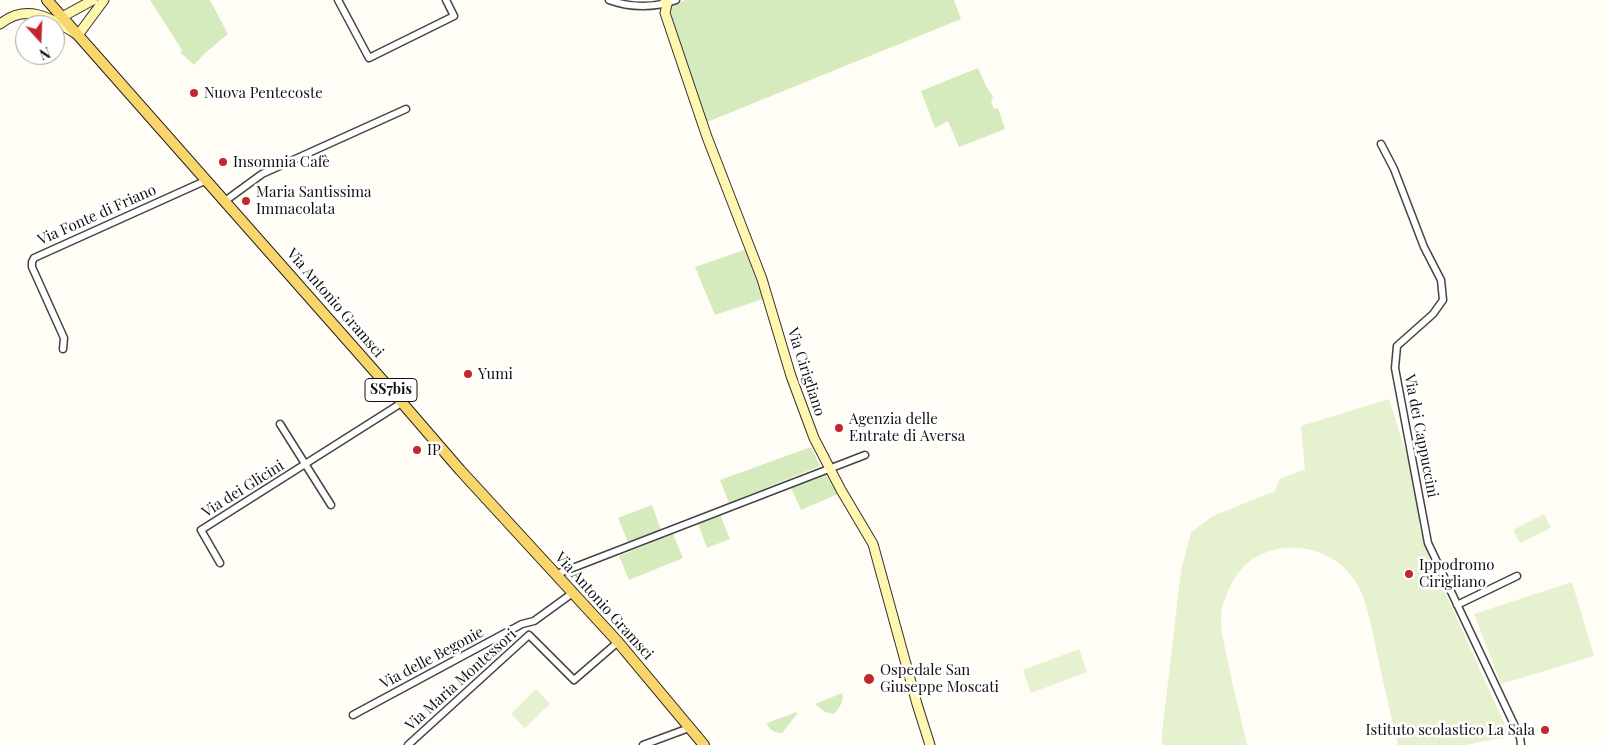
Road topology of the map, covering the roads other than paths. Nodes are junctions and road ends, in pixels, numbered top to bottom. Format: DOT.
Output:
graph roads {
  1 [pos="47,0"];
  2 [pos="93,0"];
  3 [pos="104,0"];
  4 [pos="338,0"];
  5 [pos="446,0"];
  6 [pos="608,0"];
  7 [pos="676,0"];
  8 [pos="666,2"];
  9 [pos="60,15"];
  10 [pos="65,15"];
  11 [pos="65,20"];
  12 [pos="0,24"];
  13 [pos="78,35"];
  14 [pos="406,109"];
  15 [pos="1381,144"];
  16 [pos="207,180"];
  17 [pos="225,201"];
  18 [pos="63,349"];
  19 [pos="402,402"];
  20 [pos="280,424"];
  21 [pos="865,455"];
  22 [pos="305,464"];
  23 [pos="828,468"];
  24 [pos="331,505"];
  25 [pos="220,563"];
  26 [pos="557,574"];
  27 [pos="1517,576"];
  28 [pos="574,592"];
  29 [pos="1457,604"];
  30 [pos="618,642"];
  31 [pos="353,715"];
  32 [pos="689,728"];
  33 [pos="408,745"];
  34 [pos="643,745"];
  35 [pos="704,745"];
  36 [pos="930,745"];
  37 [pos="1521,745"];
  1 -- 9 [label="main road, SS7bis"];
  2 -- 10 [label="street"];
  3 -- 13 [label="street"];
  4 -- 5 [label="street"];
  6 -- 8 [label="street"];
  7 -- 8 [label="street"];
  8 -- 23 [label="street, Via Cirigliano"];
  11 -- 13 [label="main road, Via Antonio Gramsci / SS7bis"];
  12 -- 13 [label="street"];
  13 -- 16 [label="main road, Via Antonio Gramsci / SS7bis"];
  14 -- 17 [label="street"];
  15 -- 29 [label="street, Via dei Cappuccini"];
  16 -- 17 [label="main road, Via Antonio Gramsci / SS7bis"];
  16 -- 18 [label="street, Via Fonte di Friano"];
  17 -- 19 [label="main road, Via Antonio Gramsci / SS7bis"];
  19 -- 22 [label="street, Via dei Glicini"];
  19 -- 26 [label="main road, Via Antonio Gramsci / SS7bis"];
  20 -- 22 [label="street, Via dei Glicini"];
  21 -- 23 [label="street"];
  22 -- 24 [label="street, Via dei Glicini"];
  22 -- 25 [label="street, Via dei Glicini"];
  23 -- 26 [label="street"];
  23 -- 36 [label="street, Via Cirigliano"];
  26 -- 28 [label="main road, Via Antonio Gramsci / SS7bis"];
  27 -- 29 [label="street"];
  28 -- 30 [label="main road, Via Antonio Gramsci / SS7bis"];
  28 -- 31 [label="street, Via delle Begonie"];
  29 -- 37 [label="street, Via dei Cappuccini"];
  30 -- 32 [label="main road, Via Antonio Gramsci / SS7bis"];
  30 -- 33 [label="street, Via Maria Montessori"];
  32 -- 34 [label="street"];
  32 -- 35 [label="main road, Via Antonio Gramsci / SS7bis"];
}
